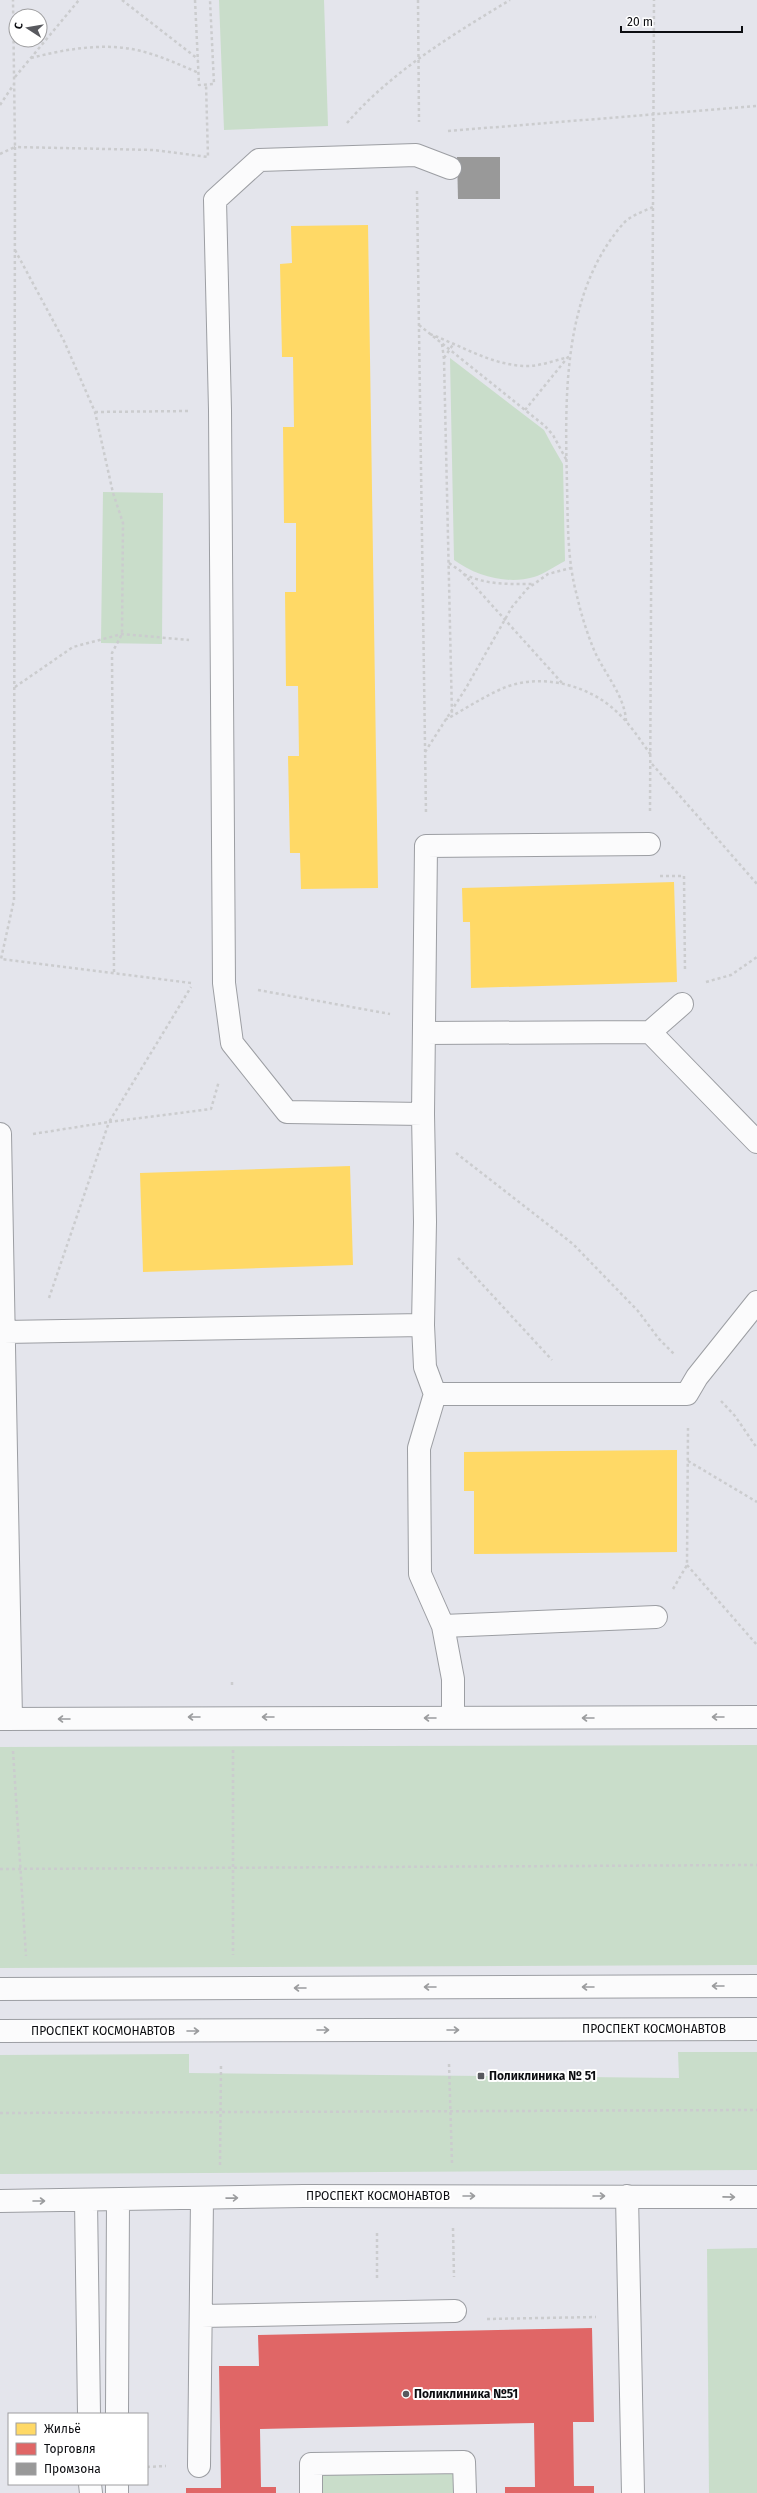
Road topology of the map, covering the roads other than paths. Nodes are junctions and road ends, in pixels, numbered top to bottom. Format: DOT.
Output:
graph roads {
  1 [pos="450,168"];
  2 [pos="649,844"];
  3 [pos="683,995"];
  4 [pos="424,1027"];
  5 [pos="650,1032"];
  6 [pos="423,1114"];
  7 [pos="0,1134"];
  8 [pos="0,1140"];
  9 [pos="757,1142"];
  10 [pos="0,1215"];
  11 [pos="757,1302"];
  12 [pos="422,1325"];
  13 [pos="4,1332"];
  14 [pos="436,1394"];
  15 [pos="4,1507"];
  16 [pos="656,1617"];
  17 [pos="443,1626"];
  18 [pos="757,1717"];
  19 [pos="453,1718"];
  20 [pos="6,1719"];
  21 [pos="757,1986"];
  22 [pos="0,1989"];
  23 [pos="757,2029"];
  24 [pos="0,2032"];
  25 [pos="627,2196"];
  26 [pos="757,2197"];
  27 [pos="202,2199"];
  28 [pos="0,2200"];
  29 [pos="86,2200"];
  30 [pos="118,2200"];
  31 [pos="455,2311"];
  32 [pos="201,2316"];
  33 [pos="89,2413"];
  34 [pos="117,2413"];
  35 [pos="199,2466"];
  36 [pos="312,2493"];
  37 [pos="465,2493"];
  38 [pos="633,2493"];
  1 -- 6 [label="street"];
  2 -- 4 [label="street"];
  3 -- 5 [label="street"];
  4 -- 5 [label="street"];
  4 -- 6 [label="street"];
  5 -- 9 [label="street"];
  6 -- 12 [label="street"];
  7 -- 8 [label="street"];
  8 -- 10 [label="street"];
  10 -- 13 [label="street"];
  11 -- 14 [label="street"];
  12 -- 13 [label="street"];
  12 -- 14 [label="street"];
  13 -- 15 [label="street"];
  14 -- 17 [label="street"];
  15 -- 20 [label="street"];
  16 -- 17 [label="street"];
  17 -- 19 [label="street"];
  18 -- 19 [label="street, one-way"];
  19 -- 20 [label="street, one-way"];
  21 -- 22 [label="street, one-way"];
  24 -- 23 [label="street, ПРОСПЕКТ КОСМОНАВТОВ, one-way"];
  25 -- 26 [label="street, ПРОСПЕКТ КОСМОНАВТОВ, one-way"];
  27 -- 25 [label="street, ПРОСПЕКТ КОСМОНАВТОВ, one-way"];
  25 -- 38 [label="street"];
  27 -- 30 [label="street, ПРОСПЕКТ КОСМОНАВТОВ"];
  27 -- 32 [label="street"];
  28 -- 29 [label="street, ПРОСПЕКТ КОСМОНАВТОВ, one-way"];
  29 -- 30 [label="street, ПРОСПЕКТ КОСМОНАВТОВ"];
  29 -- 33 [label="street"];
  30 -- 34 [label="street"];
  31 -- 32 [label="street"];
  32 -- 35 [label="street"];
  36 -- 37 [label="street"];
}
